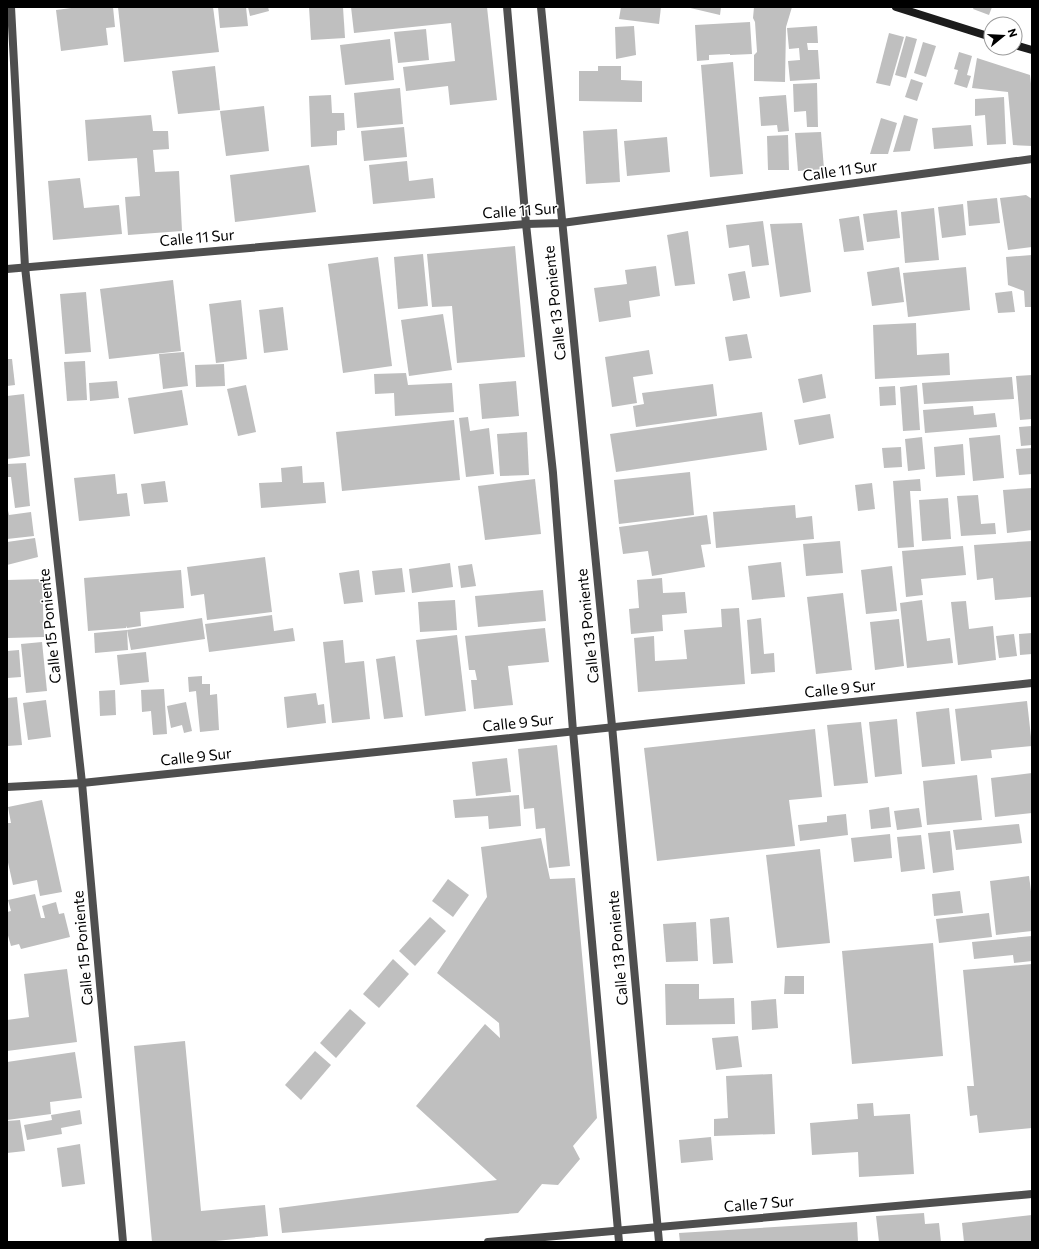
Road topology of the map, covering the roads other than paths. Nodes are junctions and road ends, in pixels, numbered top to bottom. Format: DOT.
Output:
graph roads {
  1 [pos="11,7"];
  2 [pos="507,7"];
  3 [pos="541,7"];
  4 [pos="896,7"];
  5 [pos="983,34"];
  6 [pos="1032,159"];
  7 [pos="562,223"];
  8 [pos="526,224"];
  9 [pos="24,267"];
  10 [pos="7,269"];
  11 [pos="1032,683"];
  12 [pos="612,726"];
  13 [pos="573,731"];
  14 [pos="82,783"];
  15 [pos="7,787"];
  16 [pos="1032,1194"];
  17 [pos="658,1228"];
  18 [pos="618,1230"];
  19 [pos="124,1242"];
  20 [pos="488,1242"];
  21 [pos="619,1242"];
  22 [pos="659,1242"];
  1 -- 9 [label="street, Calle 15 Poniente"];
  2 -- 8 [label="street, Calle 13 Poniente"];
  3 -- 7 [label="street, Calle 13 Poniente"];
  4 -- 5 [label="street"];
  6 -- 7 [label="street, Calle 11 Sur"];
  7 -- 8 [label="street, Calle 11 Sur"];
  7 -- 12 [label="street, Calle 13 Poniente"];
  8 -- 9 [label="street, Calle 11 Sur"];
  8 -- 13 [label="street, Calle 13 Poniente"];
  9 -- 10 [label="street, Calle 11 Sur"];
  9 -- 14 [label="street, Calle 15 Poniente"];
  11 -- 12 [label="street, Calle 9 Sur"];
  12 -- 13 [label="street, Calle 9 Sur"];
  12 -- 17 [label="street, Calle 13 Poniente"];
  13 -- 14 [label="street, Calle 9 Sur"];
  13 -- 18 [label="street, Calle 13 Poniente"];
  14 -- 15 [label="street, Calle 9 Sur"];
  14 -- 19 [label="street, Calle 15 Poniente"];
  16 -- 17 [label="street, Calle 7 Sur"];
  17 -- 18 [label="street, Calle 7 Sur"];
  17 -- 22 [label="street, Calle 13 Poniente"];
  18 -- 20 [label="street, Calle 7 Sur"];
  18 -- 21 [label="street, Calle 13 Poniente"];
}
